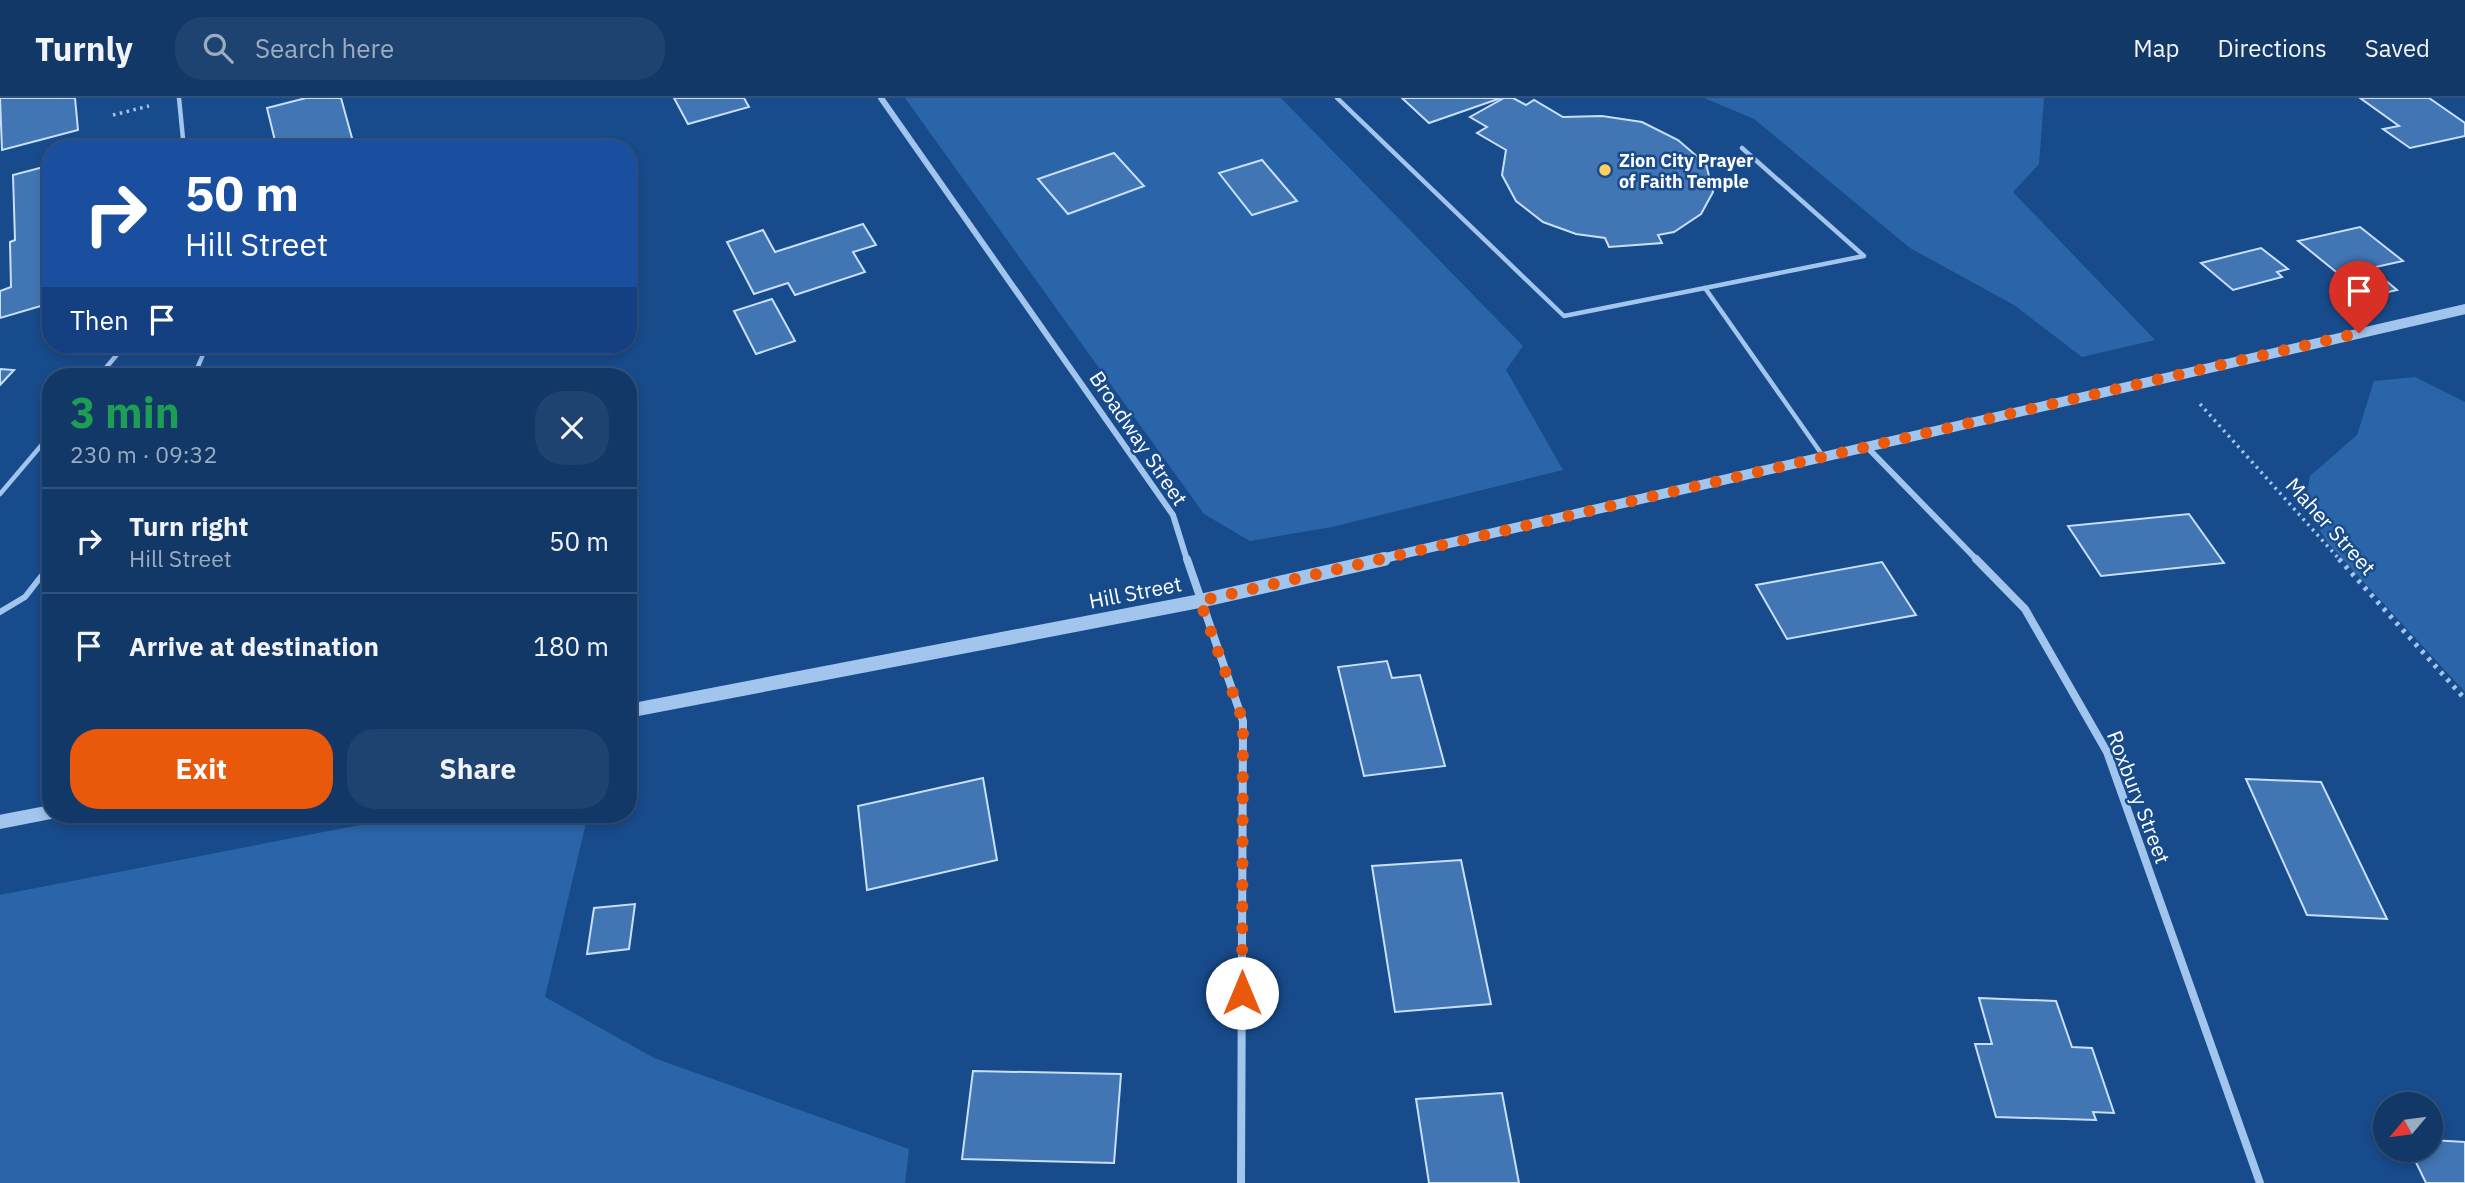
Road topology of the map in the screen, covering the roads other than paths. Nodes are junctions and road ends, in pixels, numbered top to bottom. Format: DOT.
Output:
graph roads {
  1 [pos="178,98"];
  2 [pos="881,98"];
  3 [pos="1337,98"];
  4 [pos="183,140"];
  5 [pos="1742,148"];
  6 [pos="1704,288"];
  7 [pos="2465,309"];
  8 [pos="117,354"];
  9 [pos="106,368"];
  10 [pos="42,445"];
  11 [pos="1866,446"];
  12 [pos="1823,456"];
  13 [pos="0,495"];
  14 [pos="42,575"];
  15 [pos="1200,601"];
  16 [pos="0,612"];
  17 [pos="637,709"];
  18 [pos="42,815"];
  19 [pos="0,822"];
  20 [pos="1241,1183"];
  21 [pos="2260,1183"];
  1 -- 4 [label="lane"];
  2 -- 15 [label="street, Broadway Street"];
  3 -- 6 [label="lane"];
  5 -- 6 [label="lane"];
  6 -- 12 [label="lane"];
  7 -- 11 [label="street, Hill Street"];
  8 -- 9 [label="lane"];
  10 -- 13 [label="lane"];
  11 -- 12 [label="street, Hill Street"];
  11 -- 21 [label="street, Roxbury Street"];
  12 -- 15 [label="street, Hill Street"];
  14 -- 16 [label="lane"];
  15 -- 17 [label="street, Hill Street"];
  15 -- 20 [label="street, Broadway Street"];
  18 -- 19 [label="street"];
}
